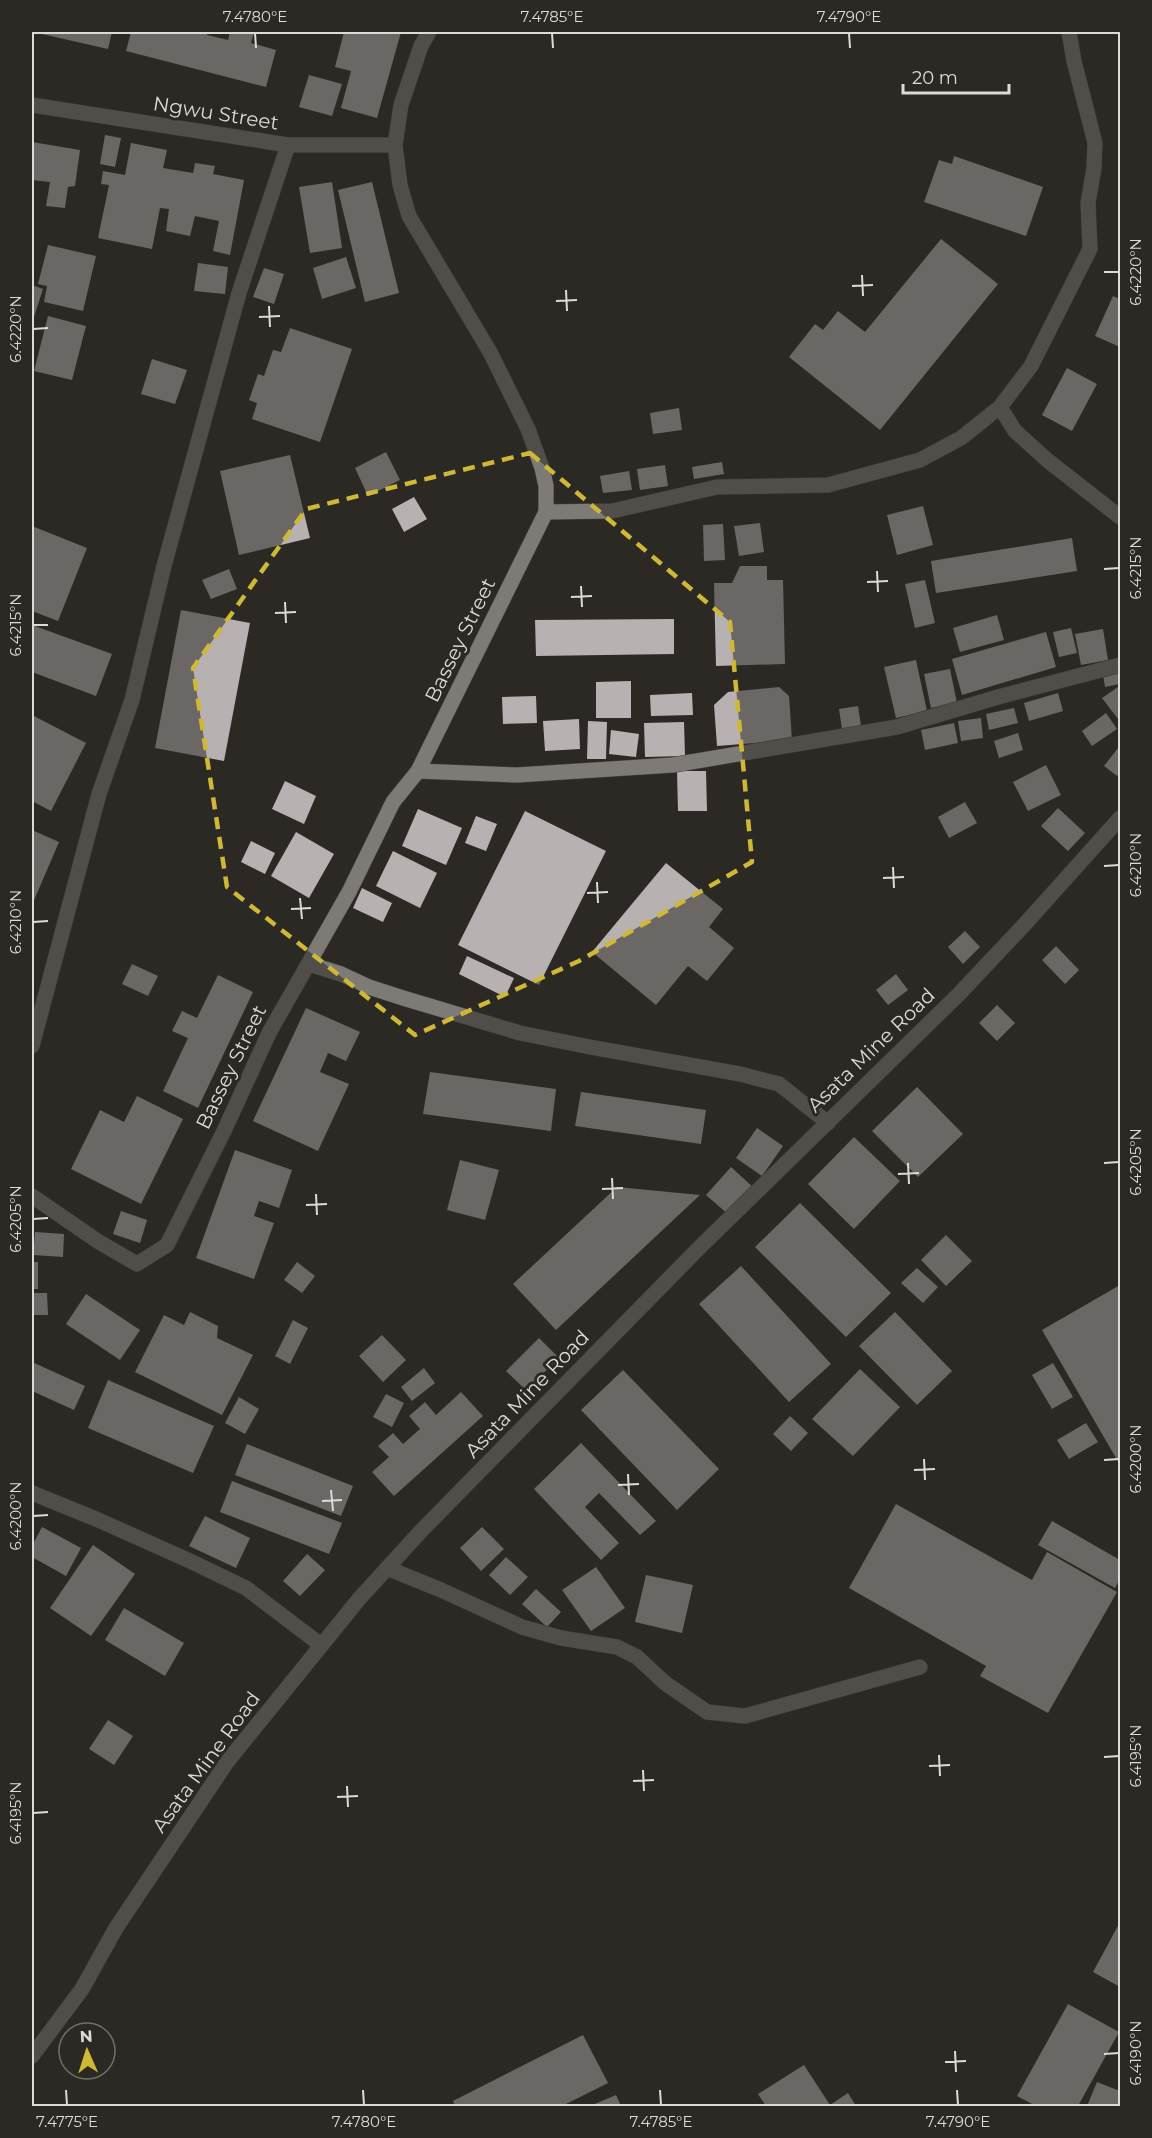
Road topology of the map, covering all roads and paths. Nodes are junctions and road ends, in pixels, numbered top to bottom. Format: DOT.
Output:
graph roads {
  1 [pos="429,32"];
  2 [pos="1069,32"];
  3 [pos="32,105"];
  4 [pos="288,145"];
  5 [pos="395,145"];
  6 [pos="1000,407"];
  7 [pos="546,512"];
  8 [pos="1120,517"];
  9 [pos="1120,665"];
  10 [pos="418,771"];
  11 [pos="1120,818"];
  12 [pos="309,964"];
  13 [pos="32,1046"];
  14 [pos="828,1123"];
  15 [pos="32,1196"];
  16 [pos="32,1493"];
  17 [pos="387,1568"];
  18 [pos="321,1645"];
  19 [pos="920,1666"];
  20 [pos="32,2056"];
  1 -- 5 [label="street, Bassey Street"];
  2 -- 6 [label="street"];
  3 -- 4 [label="street, Ngwu Street"];
  4 -- 5 [label="street, Ngwu Street"];
  4 -- 13 [label="street"];
  5 -- 7 [label="street, Bassey Street"];
  6 -- 7 [label="street"];
  6 -- 8 [label="street"];
  7 -- 10 [label="street, Bassey Street"];
  9 -- 10 [label="street"];
  10 -- 12 [label="street, Bassey Street"];
  11 -- 14 [label="street, Asata Mine Road"];
  12 -- 14 [label="street"];
  12 -- 15 [label="street, Bassey Street"];
  14 -- 17 [label="street, Asata Mine Road"];
  16 -- 18 [label="street"];
  17 -- 18 [label="street, Asata Mine Road"];
  17 -- 19 [label="street"];
  18 -- 20 [label="street, Asata Mine Road"];
}
